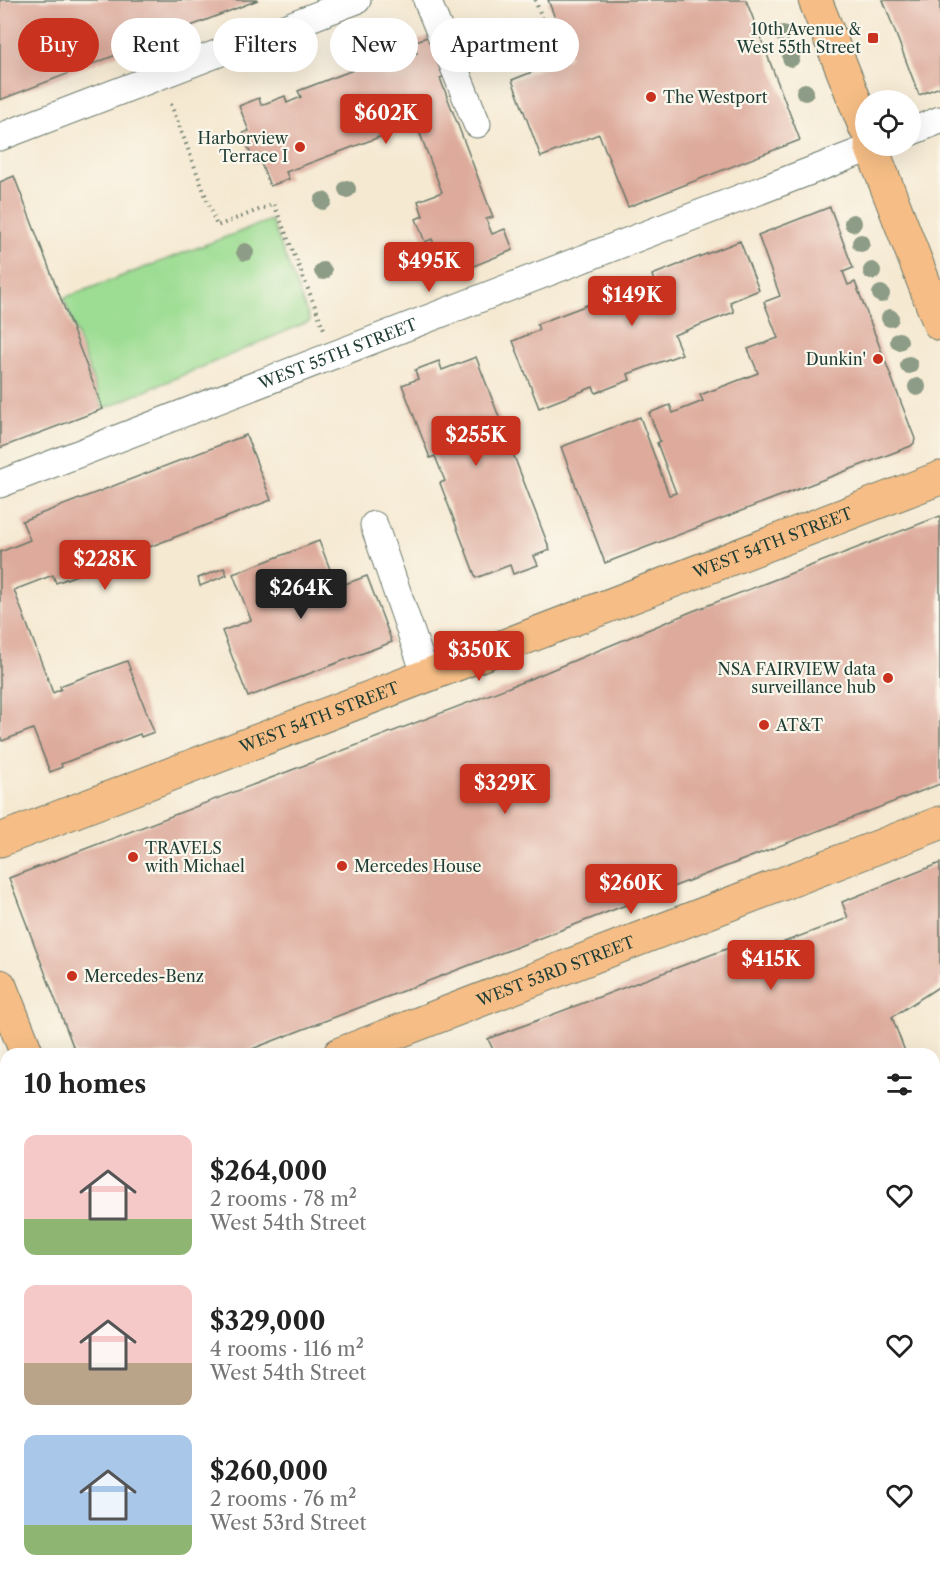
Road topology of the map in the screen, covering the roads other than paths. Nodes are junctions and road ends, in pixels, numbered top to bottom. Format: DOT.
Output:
graph roads {
  1 [pos="357,0"];
  2 [pos="427,0"];
  3 [pos="815,0"];
  4 [pos="855,101"];
  5 [pos="940,120"];
  6 [pos="477,124"];
  7 [pos="921,128"];
  8 [pos="0,137"];
  9 [pos="855,148"];
  10 [pos="876,156"];
  11 [pos="940,324"];
  12 [pos="940,478"];
  13 [pos="0,484"];
  14 [pos="374,525"];
  15 [pos="426,676"];
  16 [pos="940,823"];
  17 [pos="0,840"];
  18 [pos="0,986"];
  19 [pos="25,1048"];
  20 [pos="356,1048"];
  1 -- 8 [label="street"];
  2 -- 6 [label="street"];
  3 -- 4 [label="main road"];
  5 -- 7 [label="street"];
  9 -- 13 [label="street, WEST 55TH STREET"];
  10 -- 11 [label="main road"];
  12 -- 15 [label="main road, WEST 54TH STREET"];
  14 -- 15 [label="street"];
  15 -- 17 [label="main road, WEST 54TH STREET"];
  16 -- 20 [label="main road, WEST 53RD STREET"];
  18 -- 19 [label="main road"];
}
